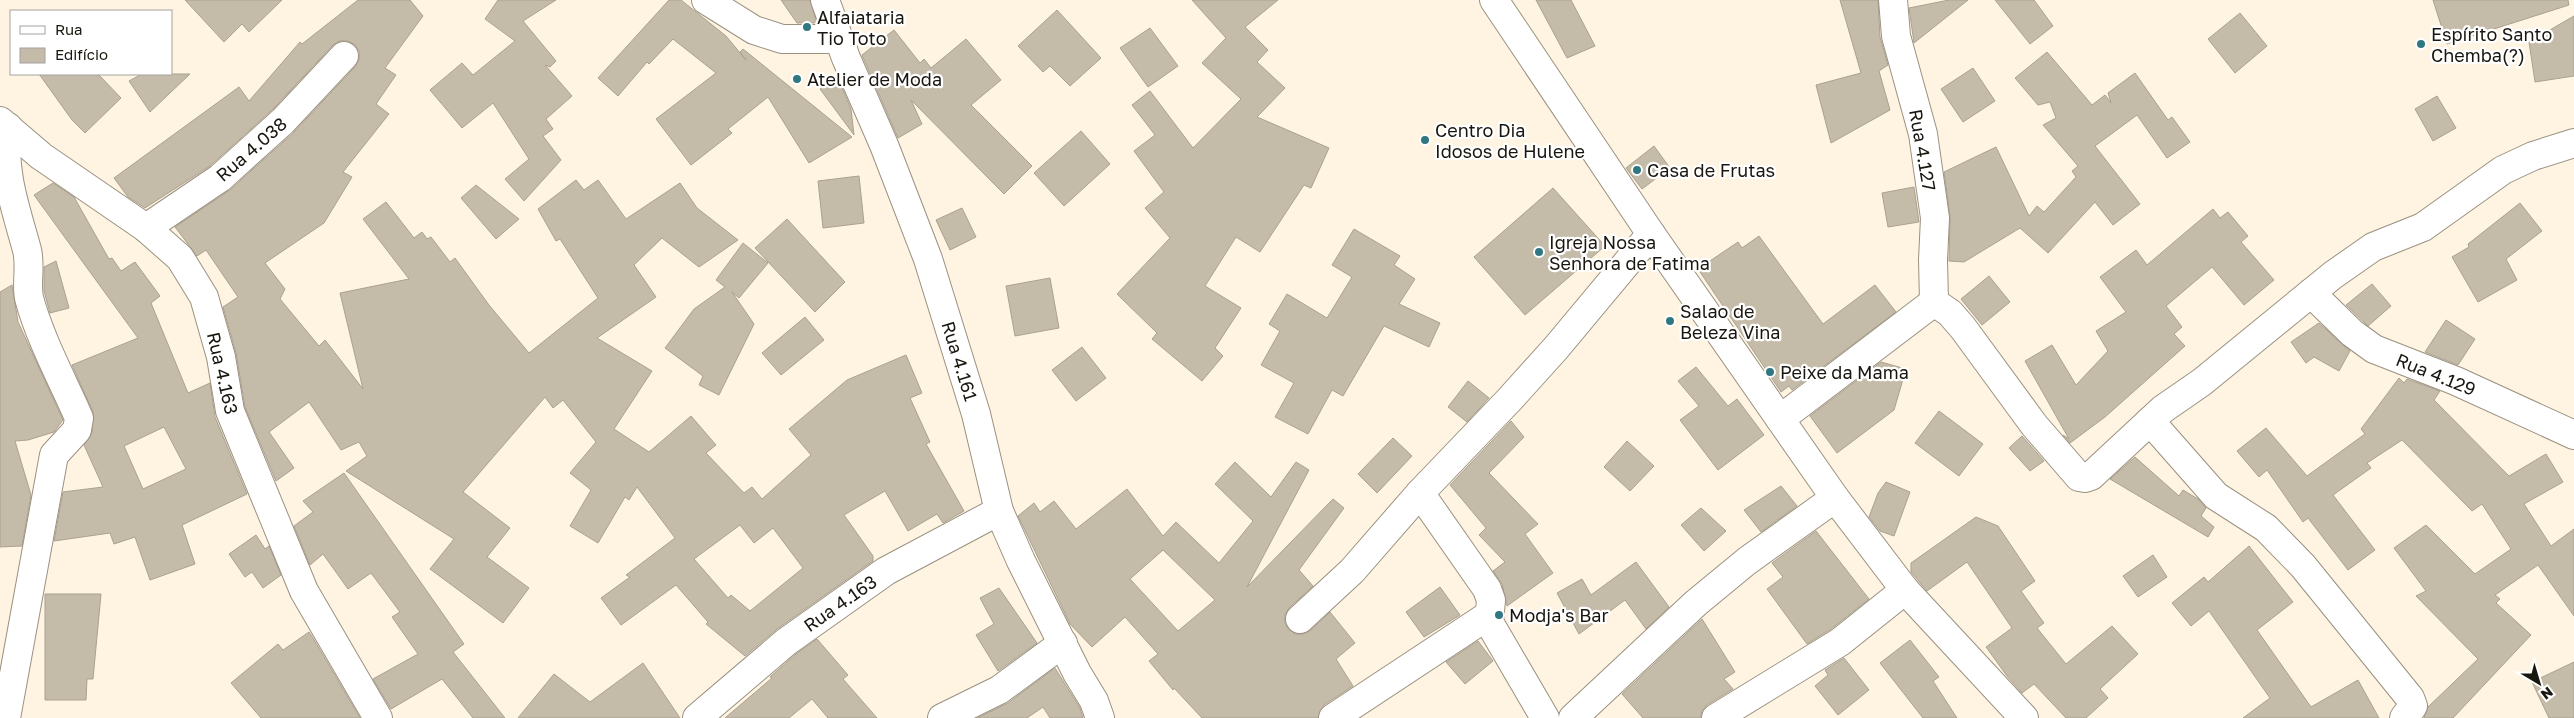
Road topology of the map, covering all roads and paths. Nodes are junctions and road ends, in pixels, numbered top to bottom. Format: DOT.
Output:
graph roads {
  1 [pos="706,0"];
  2 [pos="826,0"];
  3 [pos="1494,0"];
  4 [pos="1893,0"];
  5 [pos="839,39"];
  6 [pos="344,56"];
  7 [pos="4,124"];
  8 [pos="2574,143"];
  9 [pos="146,228"];
  10 [pos="1650,234"];
  11 [pos="2311,292"];
  12 [pos="1934,302"];
  13 [pos="1780,419"];
  14 [pos="2150,421"];
  15 [pos="2574,435"];
  16 [pos="1420,493"];
  17 [pos="1835,498"];
  18 [pos="999,511"];
  19 [pos="1905,590"];
  20 [pos="1490,615"];
  21 [pos="1300,619"];
  22 [pos="1063,643"];
  23 [pos="6,718"];
  24 [pos="378,718"];
  25 [pos="697,718"];
  26 [pos="942,718"];
  27 [pos="1100,718"];
  28 [pos="1333,718"];
  29 [pos="1545,718"];
  30 [pos="1574,718"];
  31 [pos="1716,718"];
  32 [pos="2024,718"];
  33 [pos="2404,718"];
  1 -- 5 [label="street"];
  2 -- 5 [label="street, Rua 4.161"];
  3 -- 10 [label="street"];
  4 -- 12 [label="street, Rua 4.127"];
  5 -- 18 [label="street, Rua 4.161"];
  6 -- 9 [label="street, Rua 4.038"];
  7 -- 9 [label="street, Rua 4.163"];
  7 -- 23 [label="street"];
  8 -- 11 [label="street"];
  9 -- 24 [label="street, Rua 4.163"];
  10 -- 13 [label="street"];
  10 -- 16 [label="street"];
  11 -- 14 [label="street"];
  11 -- 15 [label="street, Rua 4.129"];
  12 -- 13 [label="street"];
  12 -- 14 [label="street"];
  13 -- 17 [label="street"];
  14 -- 33 [label="street"];
  16 -- 20 [label="street"];
  16 -- 21 [label="street"];
  17 -- 19 [label="street"];
  17 -- 30 [label="street"];
  18 -- 22 [label="street, Rua 4.161"];
  18 -- 25 [label="street, Rua 4.163"];
  19 -- 31 [label="street"];
  19 -- 32 [label="street"];
  20 -- 28 [label="street"];
  20 -- 29 [label="street"];
  22 -- 26 [label="street"];
  22 -- 27 [label="street, Rua 4.161"];
}
